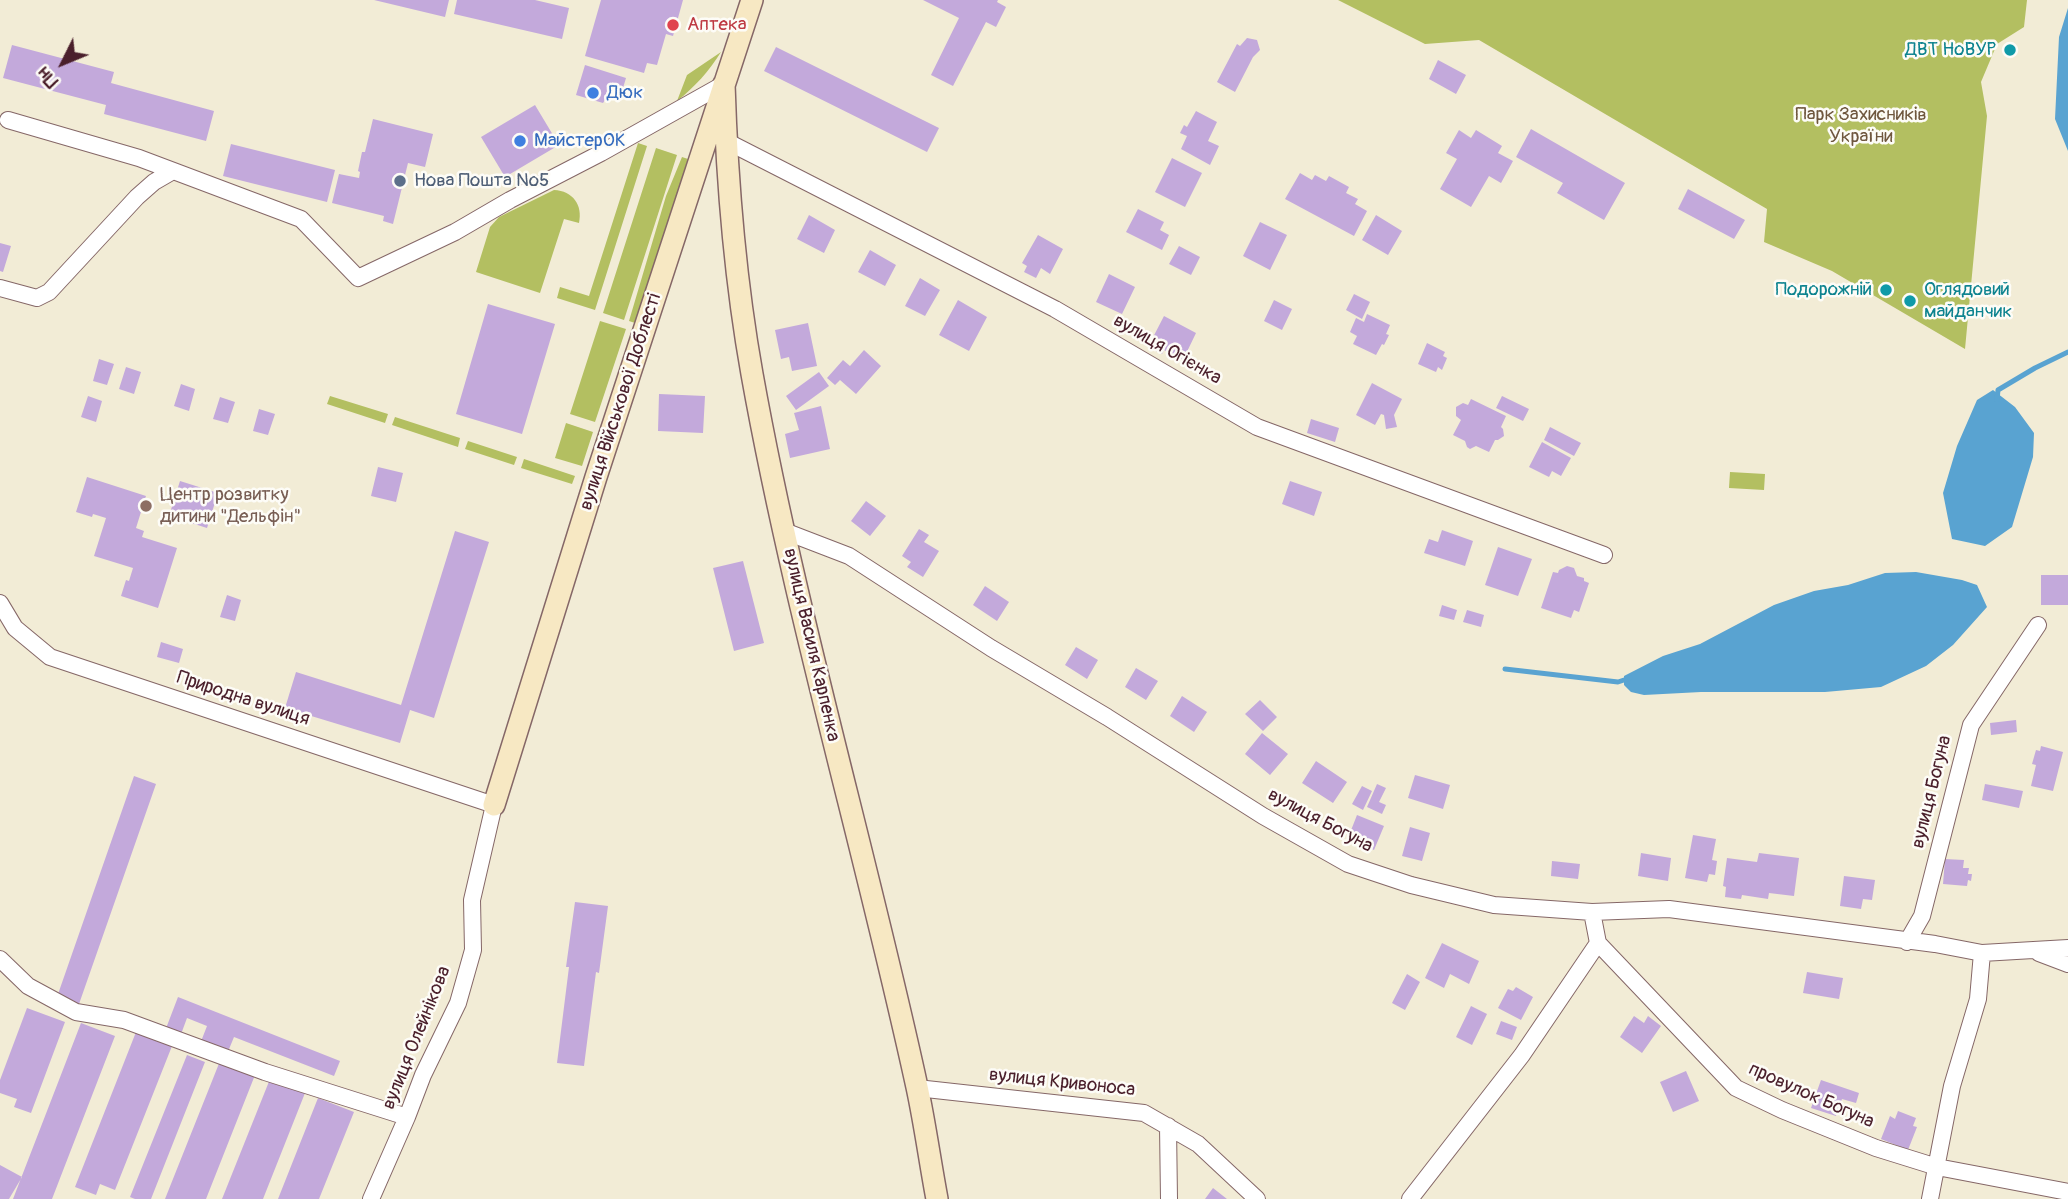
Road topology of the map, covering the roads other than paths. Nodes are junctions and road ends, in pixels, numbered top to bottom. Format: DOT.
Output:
graph roads {
  1 [pos="752,0"];
  2 [pos="724,84"];
  3 [pos="8,120"];
  4 [pos="726,141"];
  5 [pos="173,171"];
  6 [pos="0,288"];
  7 [pos="783,531"];
  8 [pos="1604,555"];
  9 [pos="0,603"];
  10 [pos="2038,625"];
  11 [pos="494,805"];
  12 [pos="1592,912"];
  13 [pos="1907,942"];
  14 [pos="1598,943"];
  15 [pos="2068,948"];
  16 [pos="2030,950"];
  17 [pos="1982,953"];
  18 [pos="0,959"];
  19 [pos="2068,964"];
  20 [pos="917,1088"];
  21 [pos="407,1117"];
  22 [pos="1168,1126"];
  23 [pos="1937,1167"];
  24 [pos="2068,1192"];
  25 [pos="371,1199"];
  26 [pos="937,1199"];
  27 [pos="1169,1199"];
  28 [pos="1258,1199"];
  29 [pos="1409,1199"];
  30 [pos="1930,1199"];
  1 -- 2 [label="street, вулиця Військової Доблесті"];
  2 -- 4 [label="street, вулиця Василя Карпенка"];
  2 -- 5 [label="street"];
  2 -- 11 [label="street, вулиця Військової Доблесті"];
  3 -- 5 [label="street"];
  4 -- 7 [label="street, вулиця Василя Карпенка"];
  4 -- 8 [label="street, вулиця Огієнка"];
  5 -- 6 [label="street"];
  7 -- 12 [label="street, вулиця Богуна"];
  7 -- 20 [label="street, вулиця Василя Карпенка"];
  9 -- 11 [label="street, Природна вулиця"];
  10 -- 13 [label="street, вулиця Богуна"];
  11 -- 21 [label="street, вулиця Олейнікова"];
  12 -- 13 [label="street, вулиця Богуна"];
  12 -- 14 [label="street"];
  13 -- 17 [label="street, вулиця Богуна"];
  14 -- 23 [label="street, провулок Богуна"];
  14 -- 29 [label="street"];
  15 -- 16 [label="street, вулиця Богуна"];
  16 -- 17 [label="street, вулиця Богуна"];
  16 -- 19 [label="street"];
  17 -- 23 [label="street"];
  18 -- 21 [label="street"];
  20 -- 22 [label="street, вулиця Кривоноса"];
  20 -- 26 [label="street, вулиця Василя Карпенка"];
  21 -- 25 [label="street, вулиця Олейнікова"];
  22 -- 27 [label="street"];
  22 -- 28 [label="street, вулиця Кривоноса"];
  23 -- 24 [label="street, провулок Богуна"];
  23 -- 30 [label="street"];
}
